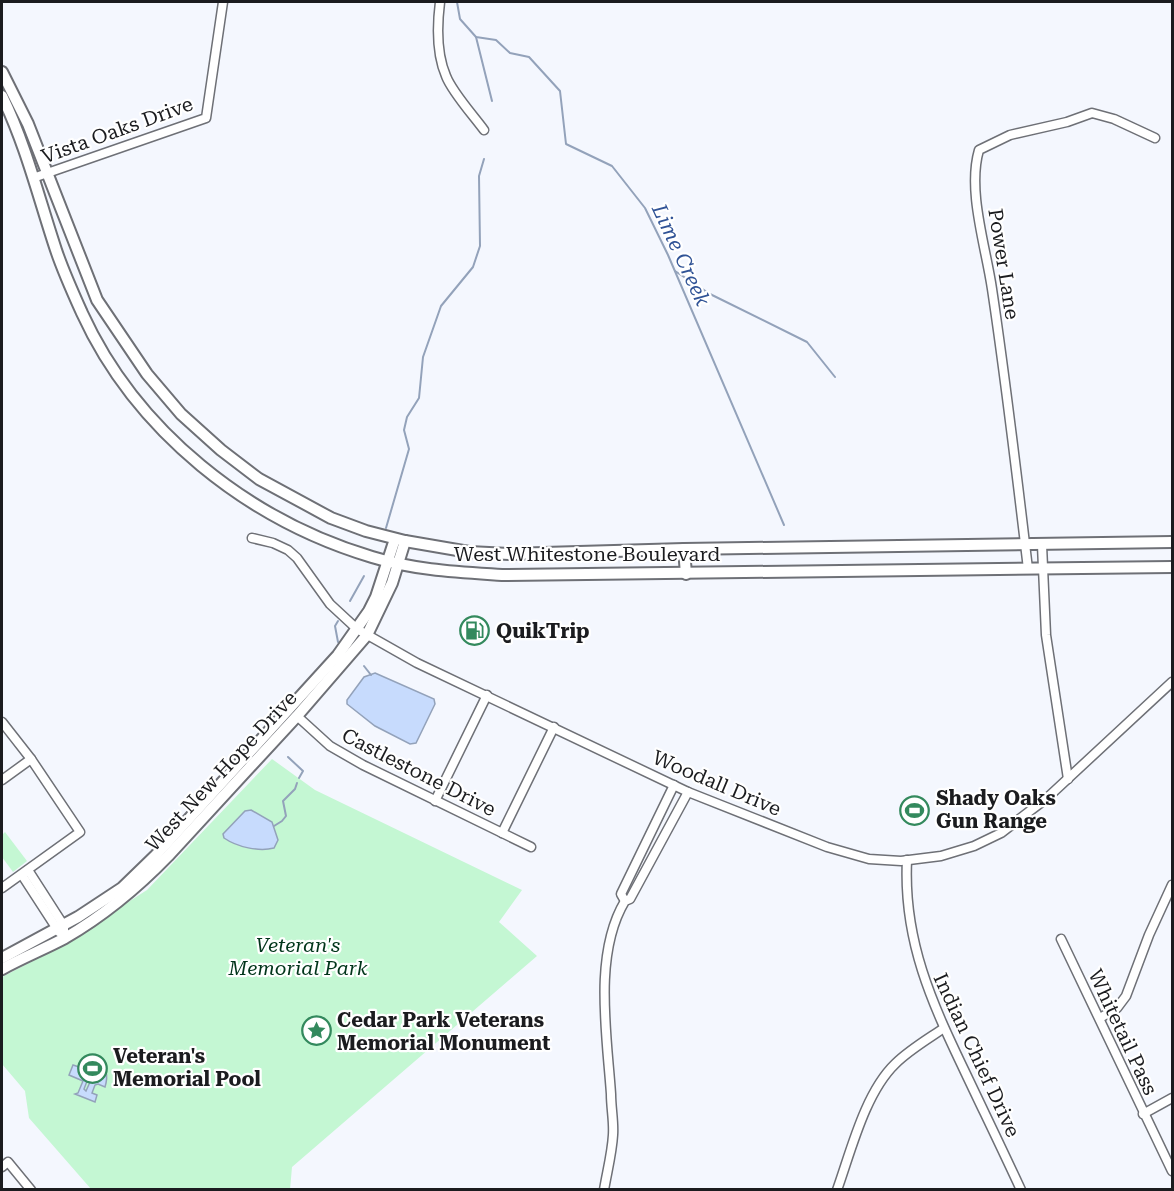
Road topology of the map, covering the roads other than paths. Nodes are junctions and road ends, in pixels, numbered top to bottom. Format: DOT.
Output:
graph roads {
  1 [pos="223,2"];
  2 [pos="440,2"];
  3 [pos="2,72"];
  4 [pos="2,96"];
  5 [pos="484,130"];
  6 [pos="1155,138"];
  7 [pos="47,173"];
  8 [pos="33,178"];
  9 [pos="252,538"];
  10 [pos="400,540"];
  11 [pos="1173,542"];
  12 [pos="1026,545"];
  13 [pos="1042,545"];
  14 [pos="684,549"];
  15 [pos="394,562"];
  16 [pos="1173,567"];
  17 [pos="1028,569"];
  18 [pos="1042,569"];
  19 [pos="686,574"];
  20 [pos="362,632"];
  21 [pos="1173,682"];
  22 [pos="487,695"];
  23 [pos="297,716"];
  24 [pos="2,722"];
  25 [pos="554,727"];
  26 [pos="30,759"];
  27 [pos="1068,779"];
  28 [pos="2,780"];
  29 [pos="674,785"];
  30 [pos="688,792"];
  31 [pos="435,801"];
  32 [pos="502,833"];
  33 [pos="531,847"];
  34 [pos="907,860"];
  35 [pos="25,872"];
  36 [pos="1173,885"];
  37 [pos="2,888"];
  38 [pos="625,901"];
  39 [pos="61,932"];
  40 [pos="1061,939"];
  41 [pos="2,958"];
  42 [pos="2,969"];
  43 [pos="1100,1018"];
  44 [pos="944,1028"];
  45 [pos="1173,1098"];
  46 [pos="1143,1114"];
  47 [pos="5,1165"];
  48 [pos="1173,1171"];
  49 [pos="31,1190"];
  50 [pos="604,1190"];
  51 [pos="837,1190"];
  52 [pos="1021,1190"];
  1 -- 7 [label="street, Vista Oaks Drive"];
  2 -- 5 [label="street"];
  3 -- 7 [label="main road, West Whitestone Boulevard"];
  4 -- 8 [label="main road, West Whitestone Boulevard"];
  6 -- 12 [label="street, Power Lane"];
  7 -- 8 [label="street, Vista Oaks Drive"];
  7 -- 10 [label="main road, West Whitestone Boulevard"];
  8 -- 15 [label="main road, West Whitestone Boulevard"];
  9 -- 20 [label="street, Woodall Drive"];
  10 -- 14 [label="main road, West Whitestone Boulevard"];
  10 -- 15 [label="main road, West New Hope Drive"];
  11 -- 13 [label="main road, West Whitestone Boulevard"];
  12 -- 13 [label="main road, West Whitestone Boulevard"];
  12 -- 14 [label="main road, West Whitestone Boulevard"];
  12 -- 17 [label="street, Power Lane"];
  13 -- 18 [label="street"];
  14 -- 19 [label="main road"];
  15 -- 19 [label="main road, West Whitestone Boulevard"];
  15 -- 20 [label="main road, West New Hope Drive"];
  16 -- 18 [label="main road, West Whitestone Boulevard"];
  17 -- 18 [label="main road, West Whitestone Boulevard"];
  17 -- 19 [label="main road, West Whitestone Boulevard"];
  18 -- 27 [label="street"];
  20 -- 22 [label="street, Woodall Drive"];
  20 -- 23 [label="main road, West New Hope Drive"];
  20 -- 39 [label="main road, West New Hope Drive"];
  21 -- 27 [label="street, Woodall Drive"];
  22 -- 25 [label="street, Woodall Drive"];
  22 -- 31 [label="street"];
  23 -- 31 [label="street, Castlestone Drive"];
  23 -- 39 [label="main road, West New Hope Drive"];
  24 -- 26 [label="street"];
  25 -- 29 [label="street, Woodall Drive"];
  25 -- 32 [label="street"];
  26 -- 28 [label="street"];
  26 -- 35 [label="street"];
  27 -- 34 [label="street, Woodall Drive"];
  29 -- 30 [label="street, Woodall Drive"];
  29 -- 38 [label="street"];
  30 -- 34 [label="street, Woodall Drive"];
  30 -- 38 [label="street"];
  31 -- 32 [label="street, Castlestone Drive"];
  32 -- 33 [label="street, Castlestone Drive"];
  34 -- 44 [label="street, Indian Chief Drive"];
  35 -- 37 [label="street"];
  35 -- 39 [label="street"];
  36 -- 43 [label="street"];
  38 -- 50 [label="street"];
  39 -- 41 [label="main road, West New Hope Drive"];
  39 -- 42 [label="main road, West New Hope Drive"];
  40 -- 43 [label="street, Whitetail Pass"];
  43 -- 46 [label="street, Whitetail Pass"];
  44 -- 51 [label="street"];
  44 -- 52 [label="street, Indian Chief Drive"];
  45 -- 46 [label="street"];
  46 -- 48 [label="street, Whitetail Pass"];
  47 -- 49 [label="street"];
}
